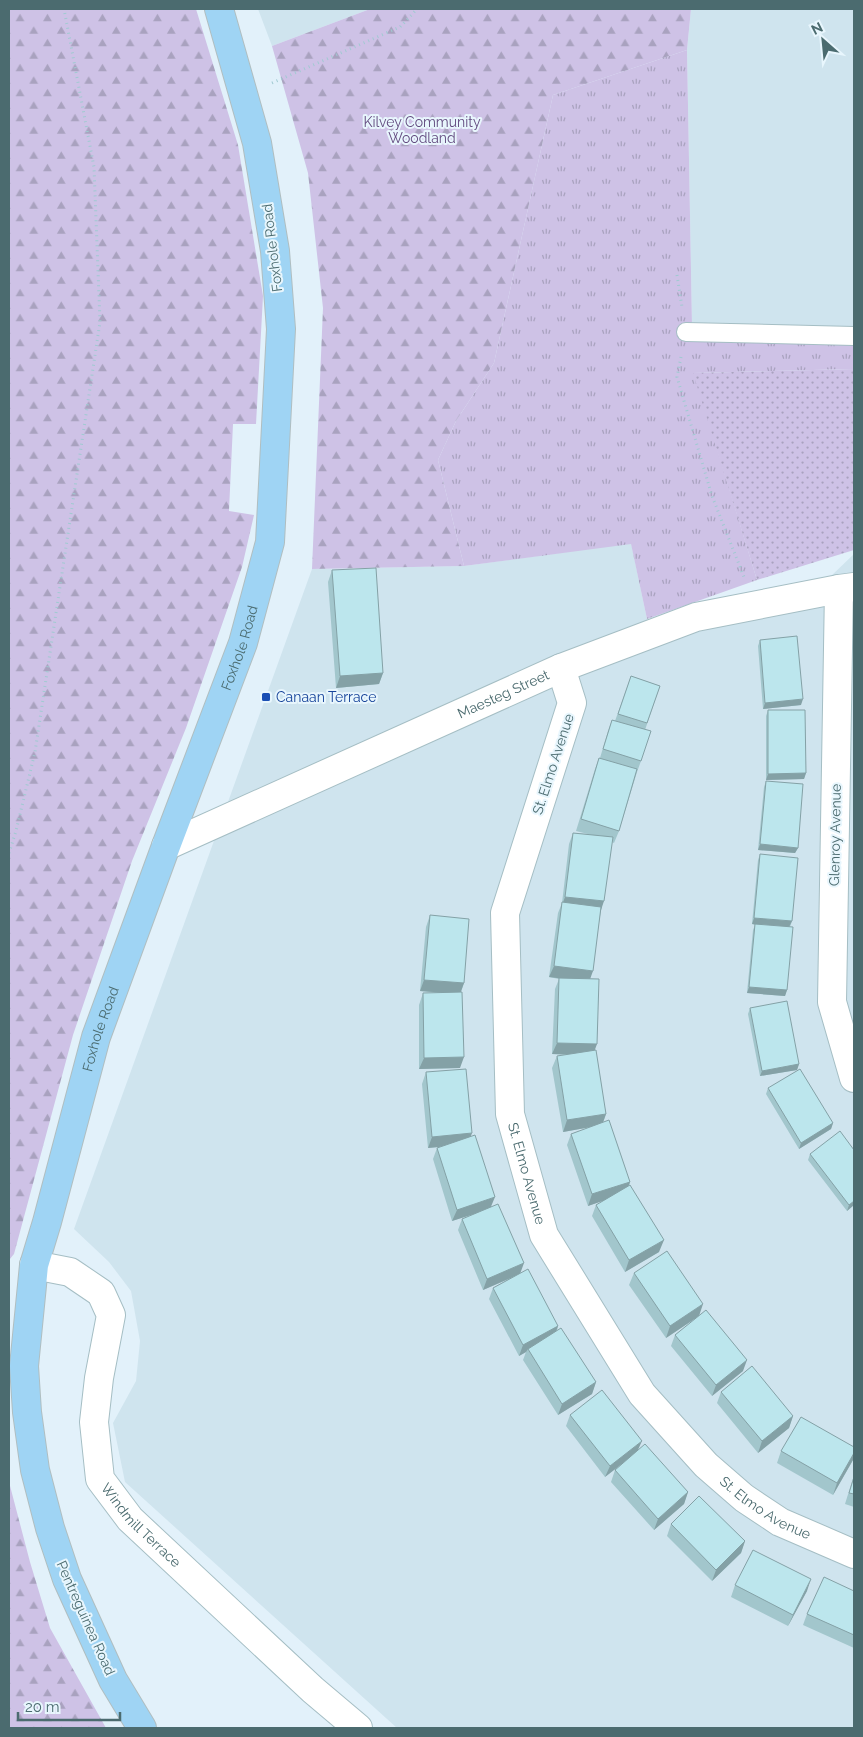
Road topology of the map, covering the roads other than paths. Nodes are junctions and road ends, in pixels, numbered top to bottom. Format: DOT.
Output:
graph roads {
  1 [pos="219,9"];
  2 [pos="686,332"];
  3 [pos="854,336"];
  4 [pos="847,588"];
  5 [pos="562,668"];
  6 [pos="166,846"];
  7 [pos="854,1078"];
  8 [pos="34,1265"];
  9 [pos="854,1554"];
  10 [pos="142,1728"];
  11 [pos="358,1728"];
  1 -- 6 [label="main road, Foxhole Road"];
  2 -- 3 [label="lane"];
  4 -- 5 [label="street, Maesteg Street"];
  4 -- 7 [label="street, Glenroy Avenue"];
  5 -- 6 [label="street, Maesteg Street"];
  5 -- 9 [label="street, St. Elmo Avenue"];
  6 -- 8 [label="main road, Foxhole Road"];
  8 -- 10 [label="main road, Pentreguinea Road"];
  8 -- 11 [label="street, Windmill Terrace"];
}
